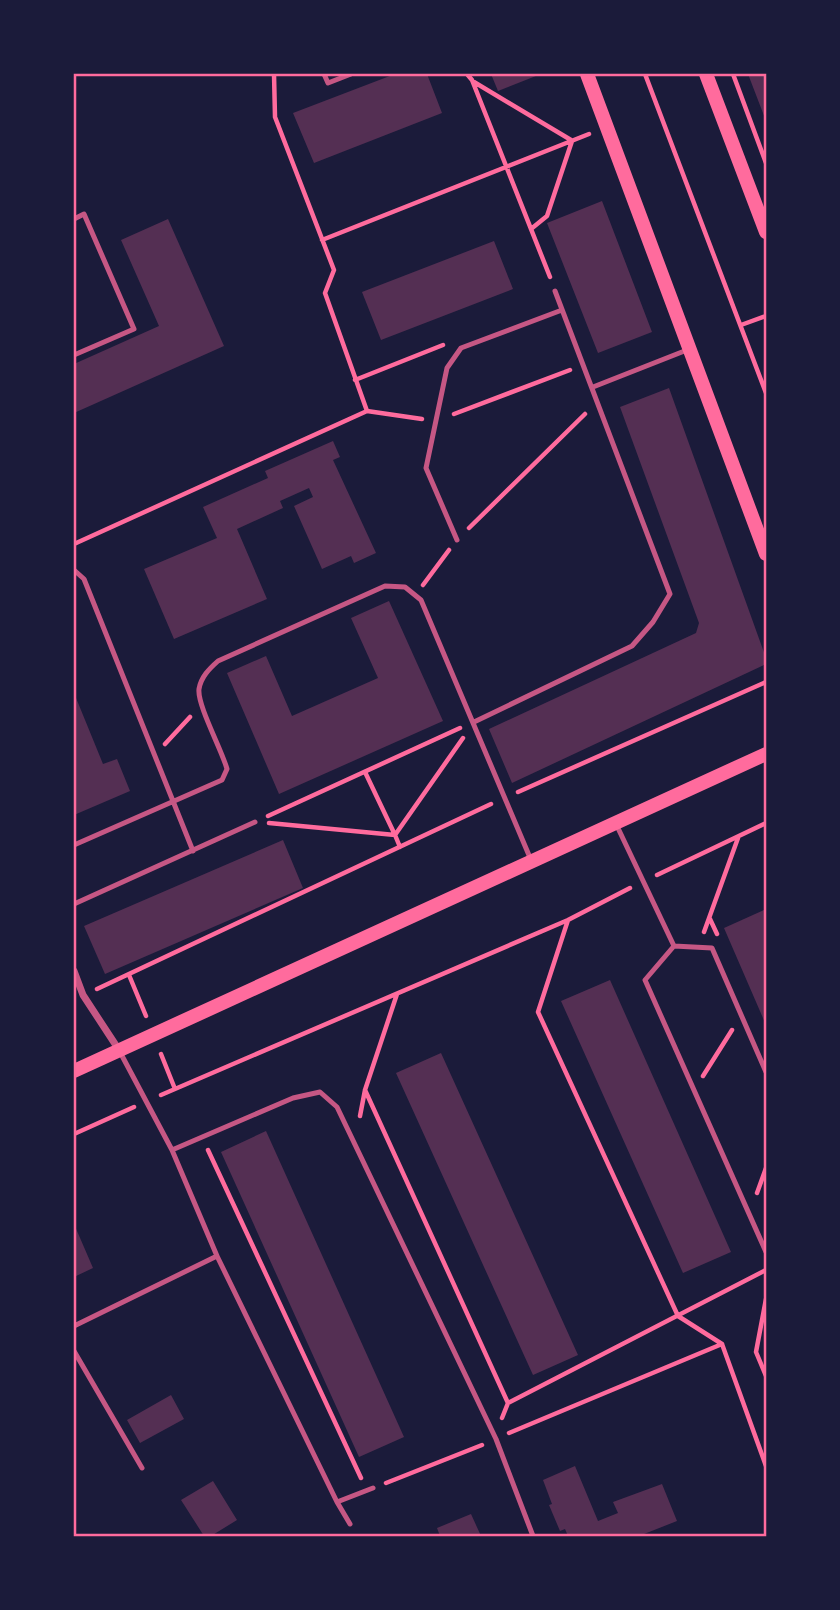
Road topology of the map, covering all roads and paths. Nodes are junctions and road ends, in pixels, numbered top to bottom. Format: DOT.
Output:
graph roads {
  1 [pos="274,74"];
  2 [pos="324,74"];
  3 [pos="351,74"];
  4 [pos="467,74"];
  5 [pos="587,74"];
  6 [pos="645,74"];
  7 [pos="706,74"];
  8 [pos="733,74"];
  9 [pos="472,80"];
  10 [pos="590,133"];
  11 [pos="572,141"];
  12 [pos="766,163"];
  13 [pos="506,167"];
  14 [pos="74,219"];
  15 [pos="531,229"];
  16 [pos="766,232"];
  17 [pos="322,240"];
  18 [pos="555,292"];
  19 [pos="562,310"];
  20 [pos="766,316"];
  21 [pos="741,325"];
  22 [pos="690,349"];
  23 [pos="74,355"];
  24 [pos="584,365"];
  25 [pos="593,387"];
  26 [pos="766,393"];
  27 [pos="598,401"];
  28 [pos="367,411"];
  29 [pos="435,421"];
  30 [pos="457,540"];
  31 [pos="74,544"];
  32 [pos="766,554"];
  33 [pos="74,570"];
  34 [pos="415,596"];
  35 [pos="766,682"];
  36 [pos="202,705"];
  37 [pos="474,722"];
  38 [pos="155,754"];
  39 [pos="766,754"];
  40 [pos="365,772"];
  41 [pos="505,797"];
  42 [pos="174,801"];
  43 [pos="255,822"];
  44 [pos="615,822"];
  45 [pos="766,823"];
  46 [pos="395,835"];
  47 [pos="739,837"];
  48 [pos="74,845"];
  49 [pos="400,847"];
  50 [pos="193,851"];
  51 [pos="531,860"];
  52 [pos="644,881"];
  53 [pos="74,904"];
  54 [pos="568,920"];
  55 [pos="674,946"];
  56 [pos="696,947"];
  57 [pos="74,971"];
  58 [pos="398,993"];
  59 [pos="83,995"];
  60 [pos="741,1014"];
  61 [pos="119,1050"];
  62 [pos="74,1071"];
  63 [pos="766,1072"];
  64 [pos="365,1090"];
  65 [pos="695,1091"];
  66 [pos="145,1102"];
  67 [pos="74,1134"];
  68 [pos="354,1145"];
  69 [pos="172,1150"];
  70 [pos="766,1252"];
  71 [pos="217,1256"];
  72 [pos="766,1299"];
  73 [pos="74,1326"];
  74 [pos="722,1344"];
  75 [pos="74,1351"];
  76 [pos="766,1376"];
  77 [pos="508,1403"];
  78 [pos="496,1439"];
  79 [pos="766,1466"];
  80 [pos="142,1468"];
  81 [pos="373,1488"];
  82 [pos="337,1502"];
  83 [pos="351,1524"];
  84 [pos="533,1536"];
  1 -- 17 [label="path"];
  2 -- 3 [label="lane"];
  4 -- 9 [label="path"];
  5 -- 22 [label="main road"];
  6 -- 21 [label="path"];
  7 -- 16 [label="main road"];
  8 -- 12 [label="path"];
  9 -- 11 [label="path"];
  9 -- 13 [label="path"];
  10 -- 11 [label="path"];
  11 -- 13 [label="path"];
  11 -- 15 [label="path"];
  13 -- 15 [label="path"];
  13 -- 17 [label="path"];
  14 -- 23 [label="lane"];
  15 -- 18 [label="path"];
  17 -- 28 [label="path"];
  18 -- 19 [label="lane"];
  19 -- 24 [label="lane"];
  19 -- 29 [label="lane"];
  20 -- 21 [label="path"];
  21 -- 26 [label="path"];
  22 -- 25 [label="lane"];
  22 -- 32 [label="main road"];
  24 -- 25 [label="lane"];
  24 -- 29 [label="path"];
  25 -- 27 [label="lane"];
  27 -- 30 [label="path"];
  27 -- 37 [label="lane"];
  28 -- 29 [label="path"];
  28 -- 31 [label="path"];
  29 -- 30 [label="lane"];
  30 -- 34 [label="path"];
  33 -- 38 [label="lane"];
  34 -- 36 [label="lane"];
  34 -- 37 [label="lane"];
  35 -- 41 [label="path"];
  36 -- 38 [label="path"];
  36 -- 42 [label="lane"];
  37 -- 40 [label="path"];
  37 -- 41 [label="lane"];
  37 -- 46 [label="path"];
  38 -- 42 [label="lane"];
  39 -- 44 [label="main road"];
  40 -- 43 [label="path"];
  40 -- 46 [label="path"];
  41 -- 49 [label="path"];
  41 -- 51 [label="lane"];
  42 -- 48 [label="lane"];
  42 -- 50 [label="lane"];
  43 -- 46 [label="path"];
  43 -- 50 [label="lane"];
  44 -- 51 [label="main road"];
  44 -- 52 [label="lane"];
  45 -- 47 [label="path"];
  46 -- 49 [label="path"];
  47 -- 52 [label="path"];
  47 -- 56 [label="path"];
  49 -- 59 [label="path"];
  50 -- 53 [label="lane"];
  51 -- 61 [label="main road"];
  52 -- 54 [label="path"];
  52 -- 55 [label="lane"];
  54 -- 58 [label="path"];
  54 -- 74 [label="path"];
  55 -- 56 [label="lane"];
  55 -- 65 [label="lane"];
  56 -- 60 [label="lane"];
  57 -- 59 [label="street"];
  58 -- 64 [label="path"];
  58 -- 66 [label="path"];
  59 -- 61 [label="street"];
  60 -- 63 [label="lane"];
  60 -- 65 [label="path"];
  61 -- 62 [label="main road"];
  61 -- 66 [label="lane"];
  64 -- 68 [label="path"];
  64 -- 77 [label="path"];
  65 -- 70 [label="lane"];
  66 -- 67 [label="path"];
  66 -- 69 [label="lane"];
  68 -- 69 [label="lane"];
  68 -- 78 [label="lane"];
  69 -- 71 [label="lane"];
  71 -- 73 [label="lane"];
  71 -- 82 [label="lane"];
  72 -- 76 [label="path"];
  74 -- 78 [label="path"];
  74 -- 79 [label="path"];
  75 -- 80 [label="lane"];
  78 -- 84 [label="lane"];
  81 -- 82 [label="lane"];
  82 -- 83 [label="lane"];
}
